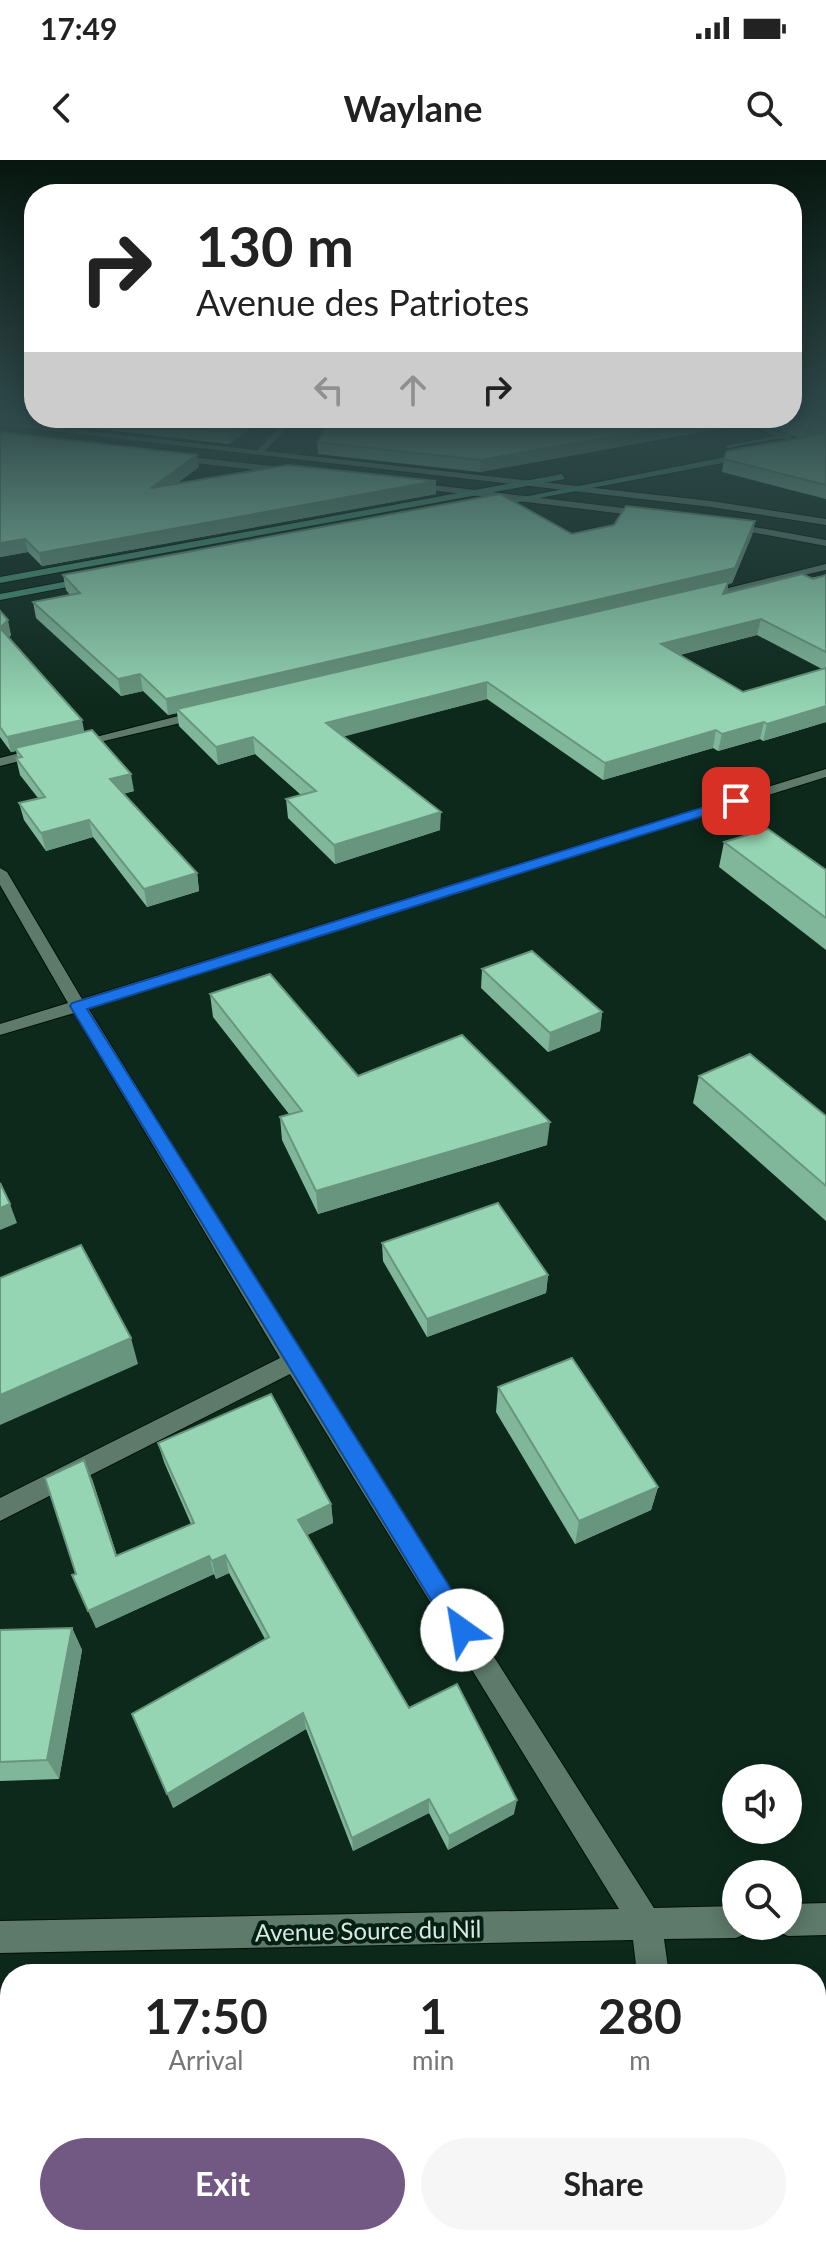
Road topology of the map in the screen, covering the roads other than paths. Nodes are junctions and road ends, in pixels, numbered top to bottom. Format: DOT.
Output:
graph roads {
  1 [pos="346,516"];
  2 [pos="794,516"];
  3 [pos="826,522"];
  4 [pos="722,524"];
  5 [pos="826,543"];
  6 [pos="826,567"];
  7 [pos="108,577"];
  8 [pos="0,580"];
  9 [pos="0,597"];
  10 [pos="688,599"];
  11 [pos="214,711"];
  12 [pos="0,762"];
  13 [pos="826,773"];
  14 [pos="0,872"];
  15 [pos="77,1006"];
  16 [pos="0,1030"];
  17 [pos="294,1361"];
  18 [pos="0,1510"];
  19 [pos="826,1919"];
  20 [pos="802,1920"];
  21 [pos="722,1922"];
  22 [pos="647,1925"];
  23 [pos="0,1937"];
  24 [pos="652,1964"];
  1 -- 8 [label="street"];
  2 -- 3 [label="street"];
  4 -- 5 [label="street"];
  6 -- 10 [label="street"];
  7 -- 9 [label="street"];
  11 -- 12 [label="street"];
  13 -- 15 [label="street"];
  14 -- 15 [label="street"];
  15 -- 16 [label="street"];
  15 -- 17 [label="street"];
  17 -- 18 [label="street"];
  17 -- 22 [label="street"];
  19 -- 20 [label="street"];
  21 -- 22 [label="street, Avenue Source du Nil"];
  22 -- 23 [label="street, Avenue Source du Nil"];
  22 -- 24 [label="street"];
}
